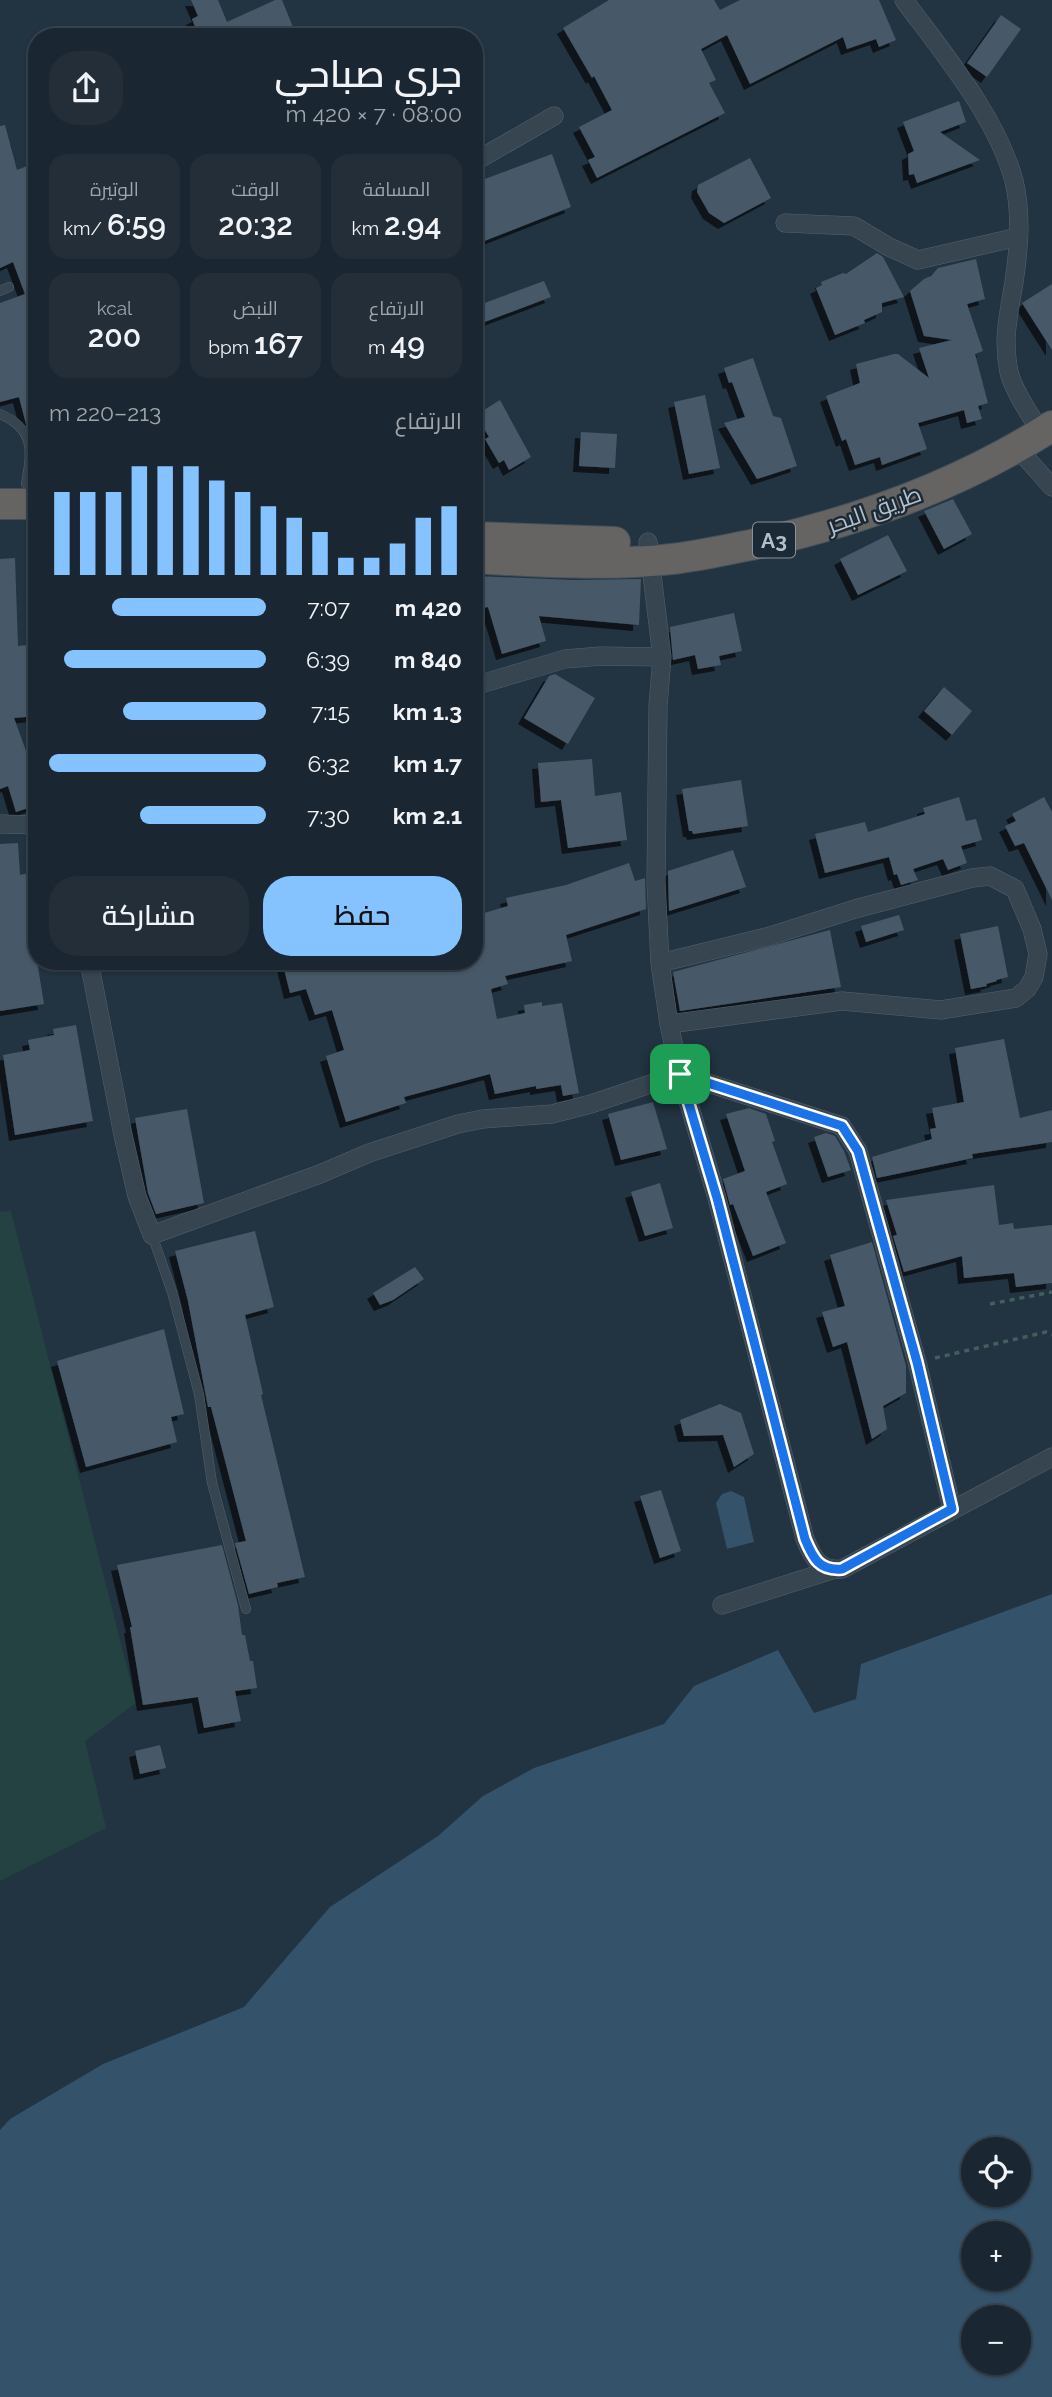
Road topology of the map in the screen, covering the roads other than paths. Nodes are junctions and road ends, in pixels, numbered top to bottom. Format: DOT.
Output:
graph roads {
  1 [pos="904,0"];
  2 [pos="554,116"];
  3 [pos="483,157"];
  4 [pos="785,223"];
  5 [pos="1018,237"];
  6 [pos="0,414"];
  7 [pos="1034,428"];
  8 [pos="28,437"];
  9 [pos="1052,487"];
  10 [pos="25,489"];
  11 [pos="0,505"];
  12 [pos="483,538"];
  13 [pos="649,551"];
  14 [pos="483,558"];
  15 [pos="662,657"];
  16 [pos="483,683"];
  17 [pos="0,824"];
  18 [pos="28,825"];
  19 [pos="660,963"];
  20 [pos="91,970"];
  21 [pos="668,1024"];
  22 [pos="680,1074"];
  23 [pos="152,1235"];
  24 [pos="1052,1457"];
  25 [pos="952,1509"];
  26 [pos="832,1570"];
  27 [pos="722,1605"];
  28 [pos="246,1609"];
  1 -- 5 [label="street"];
  2 -- 3 [label="street"];
  4 -- 5 [label="street"];
  5 -- 7 [label="street"];
  6 -- 8 [label="lane"];
  7 -- 9 [label="street"];
  7 -- 13 [label="highway, طريق البحر / A3"];
  10 -- 11 [label="highway"];
  12 -- 13 [label="highway, طريق البحر / A3"];
  13 -- 14 [label="highway, طريق البحر / A3"];
  13 -- 15 [label="street"];
  15 -- 16 [label="street"];
  15 -- 19 [label="street"];
  17 -- 18 [label="street"];
  19 -- 21 [label="street"];
  19 -- 21 [label="street"];
  20 -- 23 [label="street"];
  21 -- 22 [label="street"];
  22 -- 23 [label="street"];
  22 -- 25 [label="street"];
  22 -- 26 [label="street"];
  23 -- 28 [label="lane"];
  24 -- 25 [label="street"];
  25 -- 26 [label="street"];
  26 -- 27 [label="street"];
}
